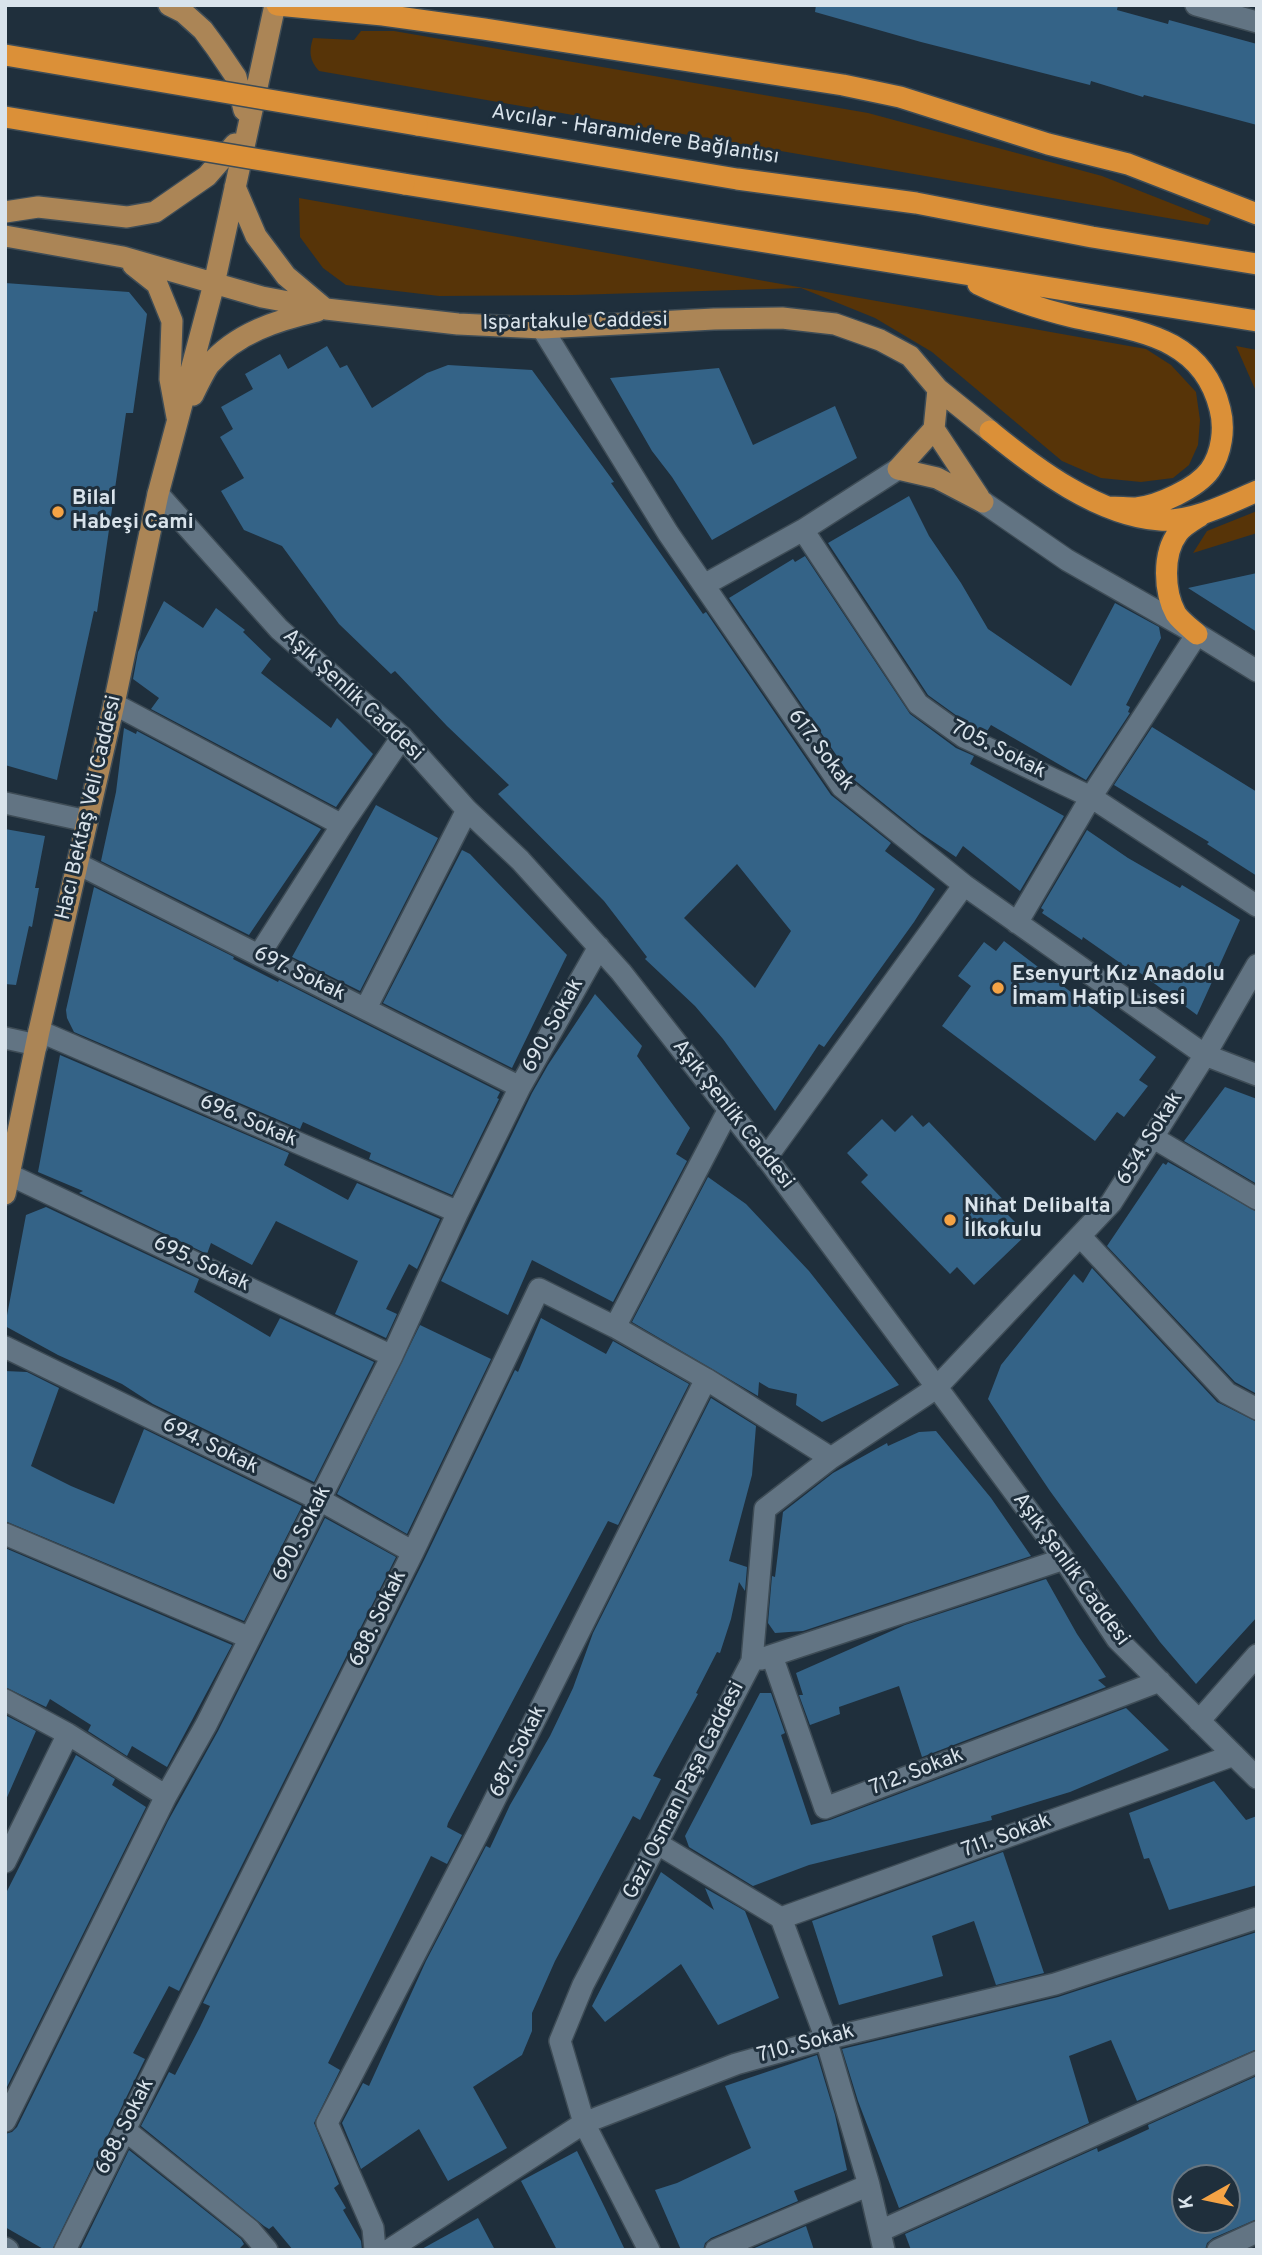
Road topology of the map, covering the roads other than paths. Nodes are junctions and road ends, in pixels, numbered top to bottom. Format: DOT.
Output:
graph roads {
  1 [pos="169,5"];
  2 [pos="276,5"];
  3 [pos="1196,5"];
  4 [pos="1257,22"];
  5 [pos="5,55"];
  6 [pos="5,117"];
  7 [pos="248,129"];
  8 [pos="235,187"];
  9 [pos="5,212"];
  10 [pos="1257,214"];
  11 [pos="5,236"];
  12 [pos="123,257"];
  13 [pos="1257,264"];
  14 [pos="949,271"];
  15 [pos="214,284"];
  16 [pos="326,309"];
  17 [pos="1257,321"];
  18 [pos="542,328"];
  19 [pos="938,389"];
  20 [pos="178,422"];
  21 [pos="934,429"];
  22 [pos="990,431"];
  23 [pos="898,469"];
  24 [pos="1257,491"];
  25 [pos="158,494"];
  26 [pos="983,502"];
  27 [pos="1109,507"];
  28 [pos="1213,509"];
  29 [pos="803,530"];
  30 [pos="704,585"];
  31 [pos="1197,634"];
  32 [pos="1257,671"];
  33 [pos="114,704"];
  34 [pos="402,737"];
  35 [pos="1091,797"];
  36 [pos="5,803"];
  37 [pos="467,810"];
  38 [pos="87,821"];
  39 [pos="342,825"];
  40 [pos="78,864"];
  41 [pos="964,885"];
  42 [pos="1257,906"];
  43 [pos="1017,923"];
  44 [pos="599,947"];
  45 [pos="259,955"];
  46 [pos="1257,965"];
  47 [pos="366,1009"];
  48 [pos="5,1038"];
  49 [pos="38,1038"];
  50 [pos="1205,1055"];
  51 [pos="1257,1075"];
  52 [pos="520,1087"];
  53 [pos="729,1109"];
  54 [pos="1152,1137"];
  55 [pos="766,1158"];
  56 [pos="8,1184"];
  57 [pos="1257,1199"];
  58 [pos="458,1212"];
  59 [pos="1080,1236"];
  60 [pos="615,1327"];
  61 [pos="5,1348"];
  62 [pos="392,1356"];
  63 [pos="706,1379"];
  64 [pos="936,1388"];
  65 [pos="1257,1409"];
  66 [pos="831,1458"];
  67 [pos="320,1500"];
  68 [pos="5,1534"];
  69 [pos="413,1552"];
  70 [pos="1064,1559"];
  71 [pos="250,1638"];
  72 [pos="1257,1655"];
  73 [pos="762,1659"];
  74 [pos="1160,1681"];
  75 [pos="5,1700"];
  76 [pos="1199,1721"];
  77 [pos="68,1734"];
  78 [pos="1234,1755"];
  79 [pos="1257,1778"];
  80 [pos="166,1796"];
  81 [pos="658,1844"];
  82 [pos="5,1862"];
  83 [pos="781,1918"];
  84 [pos="1257,1918"];
  85 [pos="826,2039"];
  86 [pos="1257,2062"];
  87 [pos="5,2121"];
  88 [pos="584,2123"];
  89 [pos="125,2130"];
  90 [pos="869,2185"];
  91 [pos="1257,2232"];
  92 [pos="882,2241"];
  93 [pos="65,2250"];
  94 [pos="267,2250"];
  95 [pos="375,2250"];
  96 [pos="389,2250"];
  97 [pos="649,2250"];
  98 [pos="716,2250"];
  99 [pos="1218,2250"];
  1 -- 7 [label="main road"];
  2 -- 7 [label="main road"];
  2 -- 10 [label="highway"];
  3 -- 4 [label="street"];
  5 -- 13 [label="highway, Avcılar - Haramidere Bağlantısı, bridge"];
  6 -- 14 [label="highway, bridge"];
  7 -- 8 [label="main road"];
  7 -- 9 [label="main road"];
  8 -- 15 [label="main road"];
  8 -- 16 [label="main road"];
  11 -- 12 [label="main road, Ispartakule Caddesi"];
  12 -- 15 [label="main road, Ispartakule Caddesi"];
  12 -- 20 [label="main road"];
  14 -- 17 [label="highway"];
  14 -- 27 [label="highway"];
  15 -- 16 [label="main road, Ispartakule Caddesi"];
  15 -- 20 [label="main road"];
  16 -- 18 [label="main road, Ispartakule Caddesi"];
  16 -- 20 [label="main road"];
  18 -- 19 [label="main road, Ispartakule Caddesi"];
  18 -- 30 [label="street, 617. Sokak"];
  19 -- 21 [label="main road"];
  19 -- 22 [label="main road, Ispartakule Caddesi"];
  20 -- 25 [label="main road, Hacı Bektaş Veli Caddesi"];
  21 -- 23 [label="main road"];
  21 -- 26 [label="main road"];
  22 -- 27 [label="highway"];
  23 -- 26 [label="main road"];
  23 -- 29 [label="street"];
  24 -- 28 [label="highway"];
  25 -- 33 [label="main road, Hacı Bektaş Veli Caddesi"];
  25 -- 34 [label="street, Aşık Şenlik Caddesi"];
  26 -- 31 [label="street"];
  27 -- 28 [label="highway"];
  28 -- 31 [label="highway"];
  29 -- 30 [label="street"];
  29 -- 35 [label="street, 705. Sokak"];
  30 -- 41 [label="street, 617. Sokak"];
  31 -- 32 [label="street"];
  31 -- 35 [label="street"];
  33 -- 38 [label="main road, Hacı Bektaş Veli Caddesi"];
  33 -- 39 [label="street"];
  34 -- 37 [label="street, Aşık Şenlik Caddesi"];
  34 -- 39 [label="street"];
  35 -- 42 [label="street, 705. Sokak"];
  35 -- 43 [label="street"];
  36 -- 38 [label="street"];
  37 -- 44 [label="street, Aşık Şenlik Caddesi"];
  37 -- 47 [label="street"];
  38 -- 40 [label="main road, Hacı Bektaş Veli Caddesi"];
  39 -- 45 [label="street"];
  40 -- 45 [label="street, 697. Sokak"];
  40 -- 49 [label="main road, Hacı Bektaş Veli Caddesi"];
  41 -- 43 [label="street, 617. Sokak"];
  41 -- 55 [label="street"];
  43 -- 50 [label="street, 617. Sokak"];
  44 -- 52 [label="street, 690. Sokak"];
  44 -- 53 [label="street, Aşık Şenlik Caddesi"];
  45 -- 47 [label="street, 697. Sokak"];
  46 -- 50 [label="street, 654. Sokak"];
  47 -- 52 [label="street, 697. Sokak"];
  48 -- 49 [label="street, 696. Sokak"];
  49 -- 56 [label="main road, Hacı Bektaş Veli Caddesi"];
  49 -- 58 [label="street, 696. Sokak"];
  50 -- 51 [label="street, 617. Sokak"];
  50 -- 54 [label="street, 654. Sokak"];
  52 -- 58 [label="street, 690. Sokak"];
  53 -- 55 [label="street, Aşık Şenlik Caddesi"];
  53 -- 60 [label="street"];
  54 -- 57 [label="street"];
  54 -- 59 [label="street, 654. Sokak"];
  55 -- 64 [label="street, Aşık Şenlik Caddesi"];
  56 -- 62 [label="street, 695. Sokak"];
  58 -- 62 [label="street, 690. Sokak"];
  59 -- 64 [label="street, 654. Sokak"];
  59 -- 65 [label="street"];
  60 -- 63 [label="street, 688. Sokak"];
  60 -- 69 [label="street, 688. Sokak"];
  61 -- 67 [label="street, 694. Sokak"];
  62 -- 67 [label="street, 690. Sokak"];
  63 -- 66 [label="street, 688. Sokak"];
  63 -- 95 [label="street, 687. Sokak"];
  64 -- 66 [label="street, Gazi Osman Paşa Caddesi"];
  64 -- 70 [label="street, Aşık Şenlik Caddesi"];
  66 -- 73 [label="street, Gazi Osman Paşa Caddesi"];
  67 -- 69 [label="street, 694. Sokak"];
  67 -- 71 [label="street, 690. Sokak"];
  68 -- 71 [label="street"];
  69 -- 89 [label="street, 688. Sokak"];
  70 -- 73 [label="street"];
  70 -- 74 [label="street, Aşık Şenlik Caddesi"];
  71 -- 80 [label="street, 690. Sokak"];
  72 -- 76 [label="street"];
  73 -- 74 [label="street, 712. Sokak"];
  73 -- 81 [label="street, Gazi Osman Paşa Caddesi"];
  74 -- 76 [label="street, Aşık Şenlik Caddesi"];
  75 -- 77 [label="street"];
  76 -- 78 [label="street, Aşık Şenlik Caddesi"];
  77 -- 80 [label="street"];
  77 -- 82 [label="street"];
  78 -- 79 [label="street, Aşık Şenlik Caddesi"];
  78 -- 83 [label="street, 711. Sokak"];
  80 -- 87 [label="street, 690. Sokak"];
  81 -- 83 [label="street"];
  81 -- 88 [label="street, Gazi Osman Paşa Caddesi"];
  83 -- 85 [label="street"];
  84 -- 85 [label="street, 710. Sokak"];
  85 -- 88 [label="street, 710. Sokak"];
  85 -- 90 [label="street"];
  86 -- 92 [label="street"];
  88 -- 96 [label="street, 710. Sokak"];
  88 -- 97 [label="street, Gazi Osman Paşa Caddesi"];
  89 -- 93 [label="street, 688. Sokak"];
  89 -- 94 [label="street"];
  90 -- 92 [label="street"];
  90 -- 98 [label="street"];
  91 -- 99 [label="street"];
}
